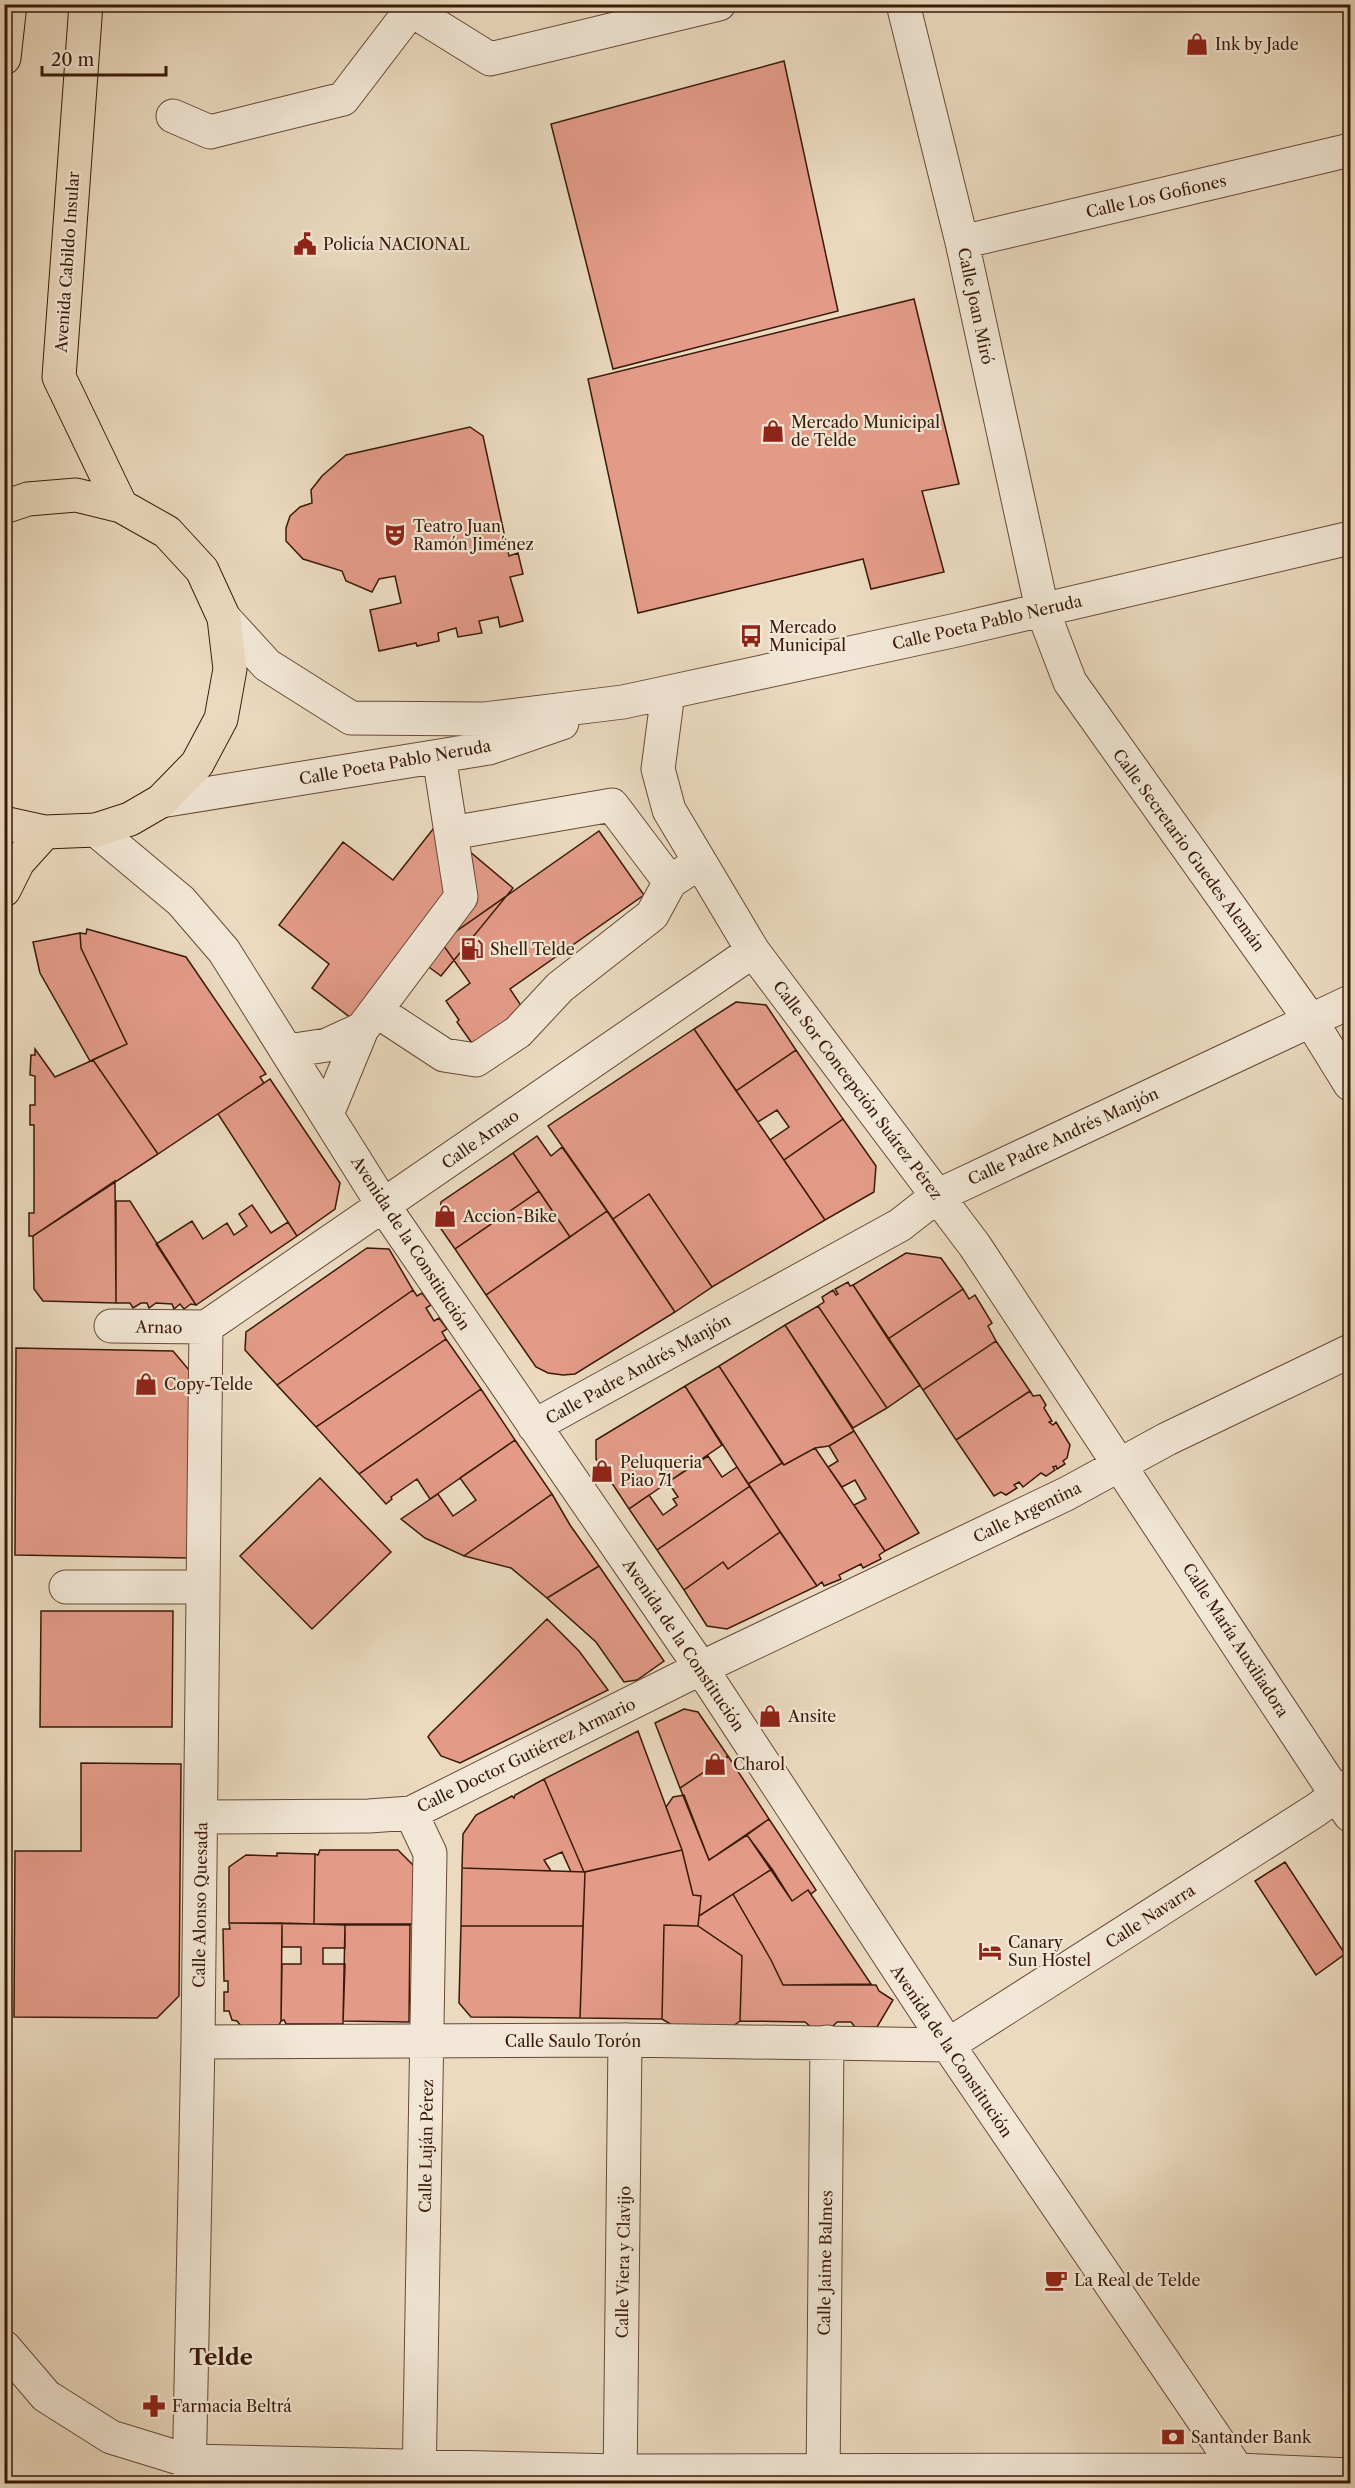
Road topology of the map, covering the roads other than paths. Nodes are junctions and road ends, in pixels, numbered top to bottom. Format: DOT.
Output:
graph roads {
  1 [pos="10,4"];
  2 [pos="87,4"];
  3 [pos="719,4"];
  4 [pos="909,6"];
  5 [pos="410,7"];
  6 [pos="4,58"];
  7 [pos="173,116"];
  8 [pos="1350,150"];
  9 [pos="962,242"];
  10 [pos="121,506"];
  11 [pos="4,507"];
  12 [pos="1350,538"];
  13 [pos="1042,609"];
  14 [pos="224,618"];
  15 [pos="668,693"];
  16 [pos="623,702"];
  17 [pos="439,756"];
  18 [pos="161,801"];
  19 [pos="4,823"];
  20 [pos="96,830"];
  21 [pos="45,832"];
  22 [pos="451,833"];
  23 [pos="700,862"];
  24 [pos="670,882"];
  25 [pos="4,890"];
  26 [pos="753,951"];
  27 [pos="1350,1002"];
  28 [pos="369,1020"];
  29 [pos="1311,1021"];
  30 [pos="288,1051"];
  31 [pos="1350,1084"];
  32 [pos="327,1114"];
  33 [pos="937,1196"];
  34 [pos="383,1205"];
  35 [pos="111,1326"];
  36 [pos="206,1327"];
  37 [pos="1350,1351"];
  38 [pos="534,1426"];
  39 [pos="1121,1465"];
  40 [pos="66,1587"];
  41 [pos="203,1587"];
  42 [pos="701,1668"];
  43 [pos="1346,1798"];
  44 [pos="411,1813"];
  45 [pos="201,1817"];
  46 [pos="625,2040"];
  47 [pos="426,2041"];
  48 [pos="198,2042"];
  49 [pos="827,2042"];
  50 [pos="948,2045"];
  51 [pos="4,2347"];
  52 [pos="189,2472"];
  53 [pos="419,2475"];
  54 [pos="1350,2475"];
  55 [pos="620,2477"];
  56 [pos="1242,2477"];
  57 [pos="823,2478"];
  1 -- 6 [label="main road"];
  2 -- 10 [label="main road, Avenida Cabildo Insular"];
  3 -- 5 [label="street"];
  4 -- 9 [label="street, Calle Joan Miró"];
  5 -- 7 [label="street"];
  8 -- 9 [label="street, Calle Los Gofiones"];
  9 -- 13 [label="street, Calle Joan Miró"];
  10 -- 11 [label="main road"];
  10 -- 14 [label="main road"];
  12 -- 13 [label="street, Calle Poeta Pablo Neruda"];
  13 -- 15 [label="street, Calle Poeta Pablo Neruda"];
  13 -- 29 [label="street, Calle Secretario Guedes Alemán"];
  14 -- 16 [label="street, Calle Poeta Pablo Neruda"];
  14 -- 18 [label="main road"];
  15 -- 16 [label="street, Calle Poeta Pablo Neruda"];
  15 -- 23 [label="street, Calle Sor Concepción Suárez Pérez"];
  16 -- 17 [label="street, Calle Poeta Pablo Neruda"];
  17 -- 18 [label="street, Calle Poeta Pablo Neruda"];
  17 -- 22 [label="street"];
  18 -- 20 [label="main road"];
  19 -- 21 [label="main road"];
  20 -- 21 [label="main road"];
  20 -- 30 [label="street, Avenida de la Constitución"];
  21 -- 25 [label="main road"];
  22 -- 24 [label="street"];
  22 -- 28 [label="street"];
  23 -- 24 [label="street"];
  23 -- 26 [label="street, Calle Sor Concepción Suárez Pérez"];
  24 -- 28 [label="street"];
  26 -- 33 [label="street, Calle Sor Concepción Suárez Pérez"];
  26 -- 34 [label="street, Calle Arnao"];
  27 -- 29 [label="street, Calle Padre Andrés Manjón"];
  28 -- 30 [label="street"];
  28 -- 32 [label="street"];
  29 -- 31 [label="street, Calle Secretario Guedes Alemán"];
  29 -- 33 [label="street, Calle Padre Andrés Manjón"];
  30 -- 32 [label="street, Avenida de la Constitución"];
  32 -- 34 [label="street, Avenida de la Constitución"];
  33 -- 38 [label="street, Calle Padre Andrés Manjón"];
  33 -- 39 [label="street, Calle Sor Concepción Suárez Pérez"];
  34 -- 36 [label="street, Calle Arnao"];
  34 -- 38 [label="street, Avenida de la Constitución"];
  35 -- 36 [label="street, Arnao"];
  36 -- 41 [label="street, Calle Alonso Quesada"];
  37 -- 39 [label="street, Calle Argentina"];
  38 -- 42 [label="street, Avenida de la Constitución"];
  39 -- 42 [label="street, Calle Argentina"];
  39 -- 43 [label="street, Calle María Auxiliadora"];
  40 -- 41 [label="street"];
  41 -- 45 [label="street, Calle Alonso Quesada"];
  42 -- 44 [label="street, Calle Doctor Gutiérrez Armario"];
  42 -- 50 [label="street, Avenida de la Constitución"];
  43 -- 50 [label="street, Calle Navarra"];
  44 -- 45 [label="street, Calle Doctor Gutiérrez Armario"];
  44 -- 47 [label="street, Calle Luján Pérez"];
  45 -- 48 [label="street, Calle Alonso Quesada"];
  46 -- 47 [label="street, Calle Saulo Torón"];
  46 -- 49 [label="street, Calle Saulo Torón"];
  46 -- 55 [label="street, Calle Viera y Clavijo"];
  47 -- 48 [label="street, Calle Saulo Torón"];
  47 -- 53 [label="street, Calle Luján Pérez"];
  48 -- 52 [label="street, Calle Alonso Quesada"];
  49 -- 50 [label="street, Calle Saulo Torón"];
  49 -- 57 [label="street, Calle Jaime Balmes"];
  50 -- 56 [label="street, Avenida de la Constitución"];
  51 -- 52 [label="street"];
  52 -- 53 [label="street"];
  53 -- 55 [label="street"];
  54 -- 56 [label="street"];
  55 -- 57 [label="street"];
  56 -- 57 [label="street"];
}
